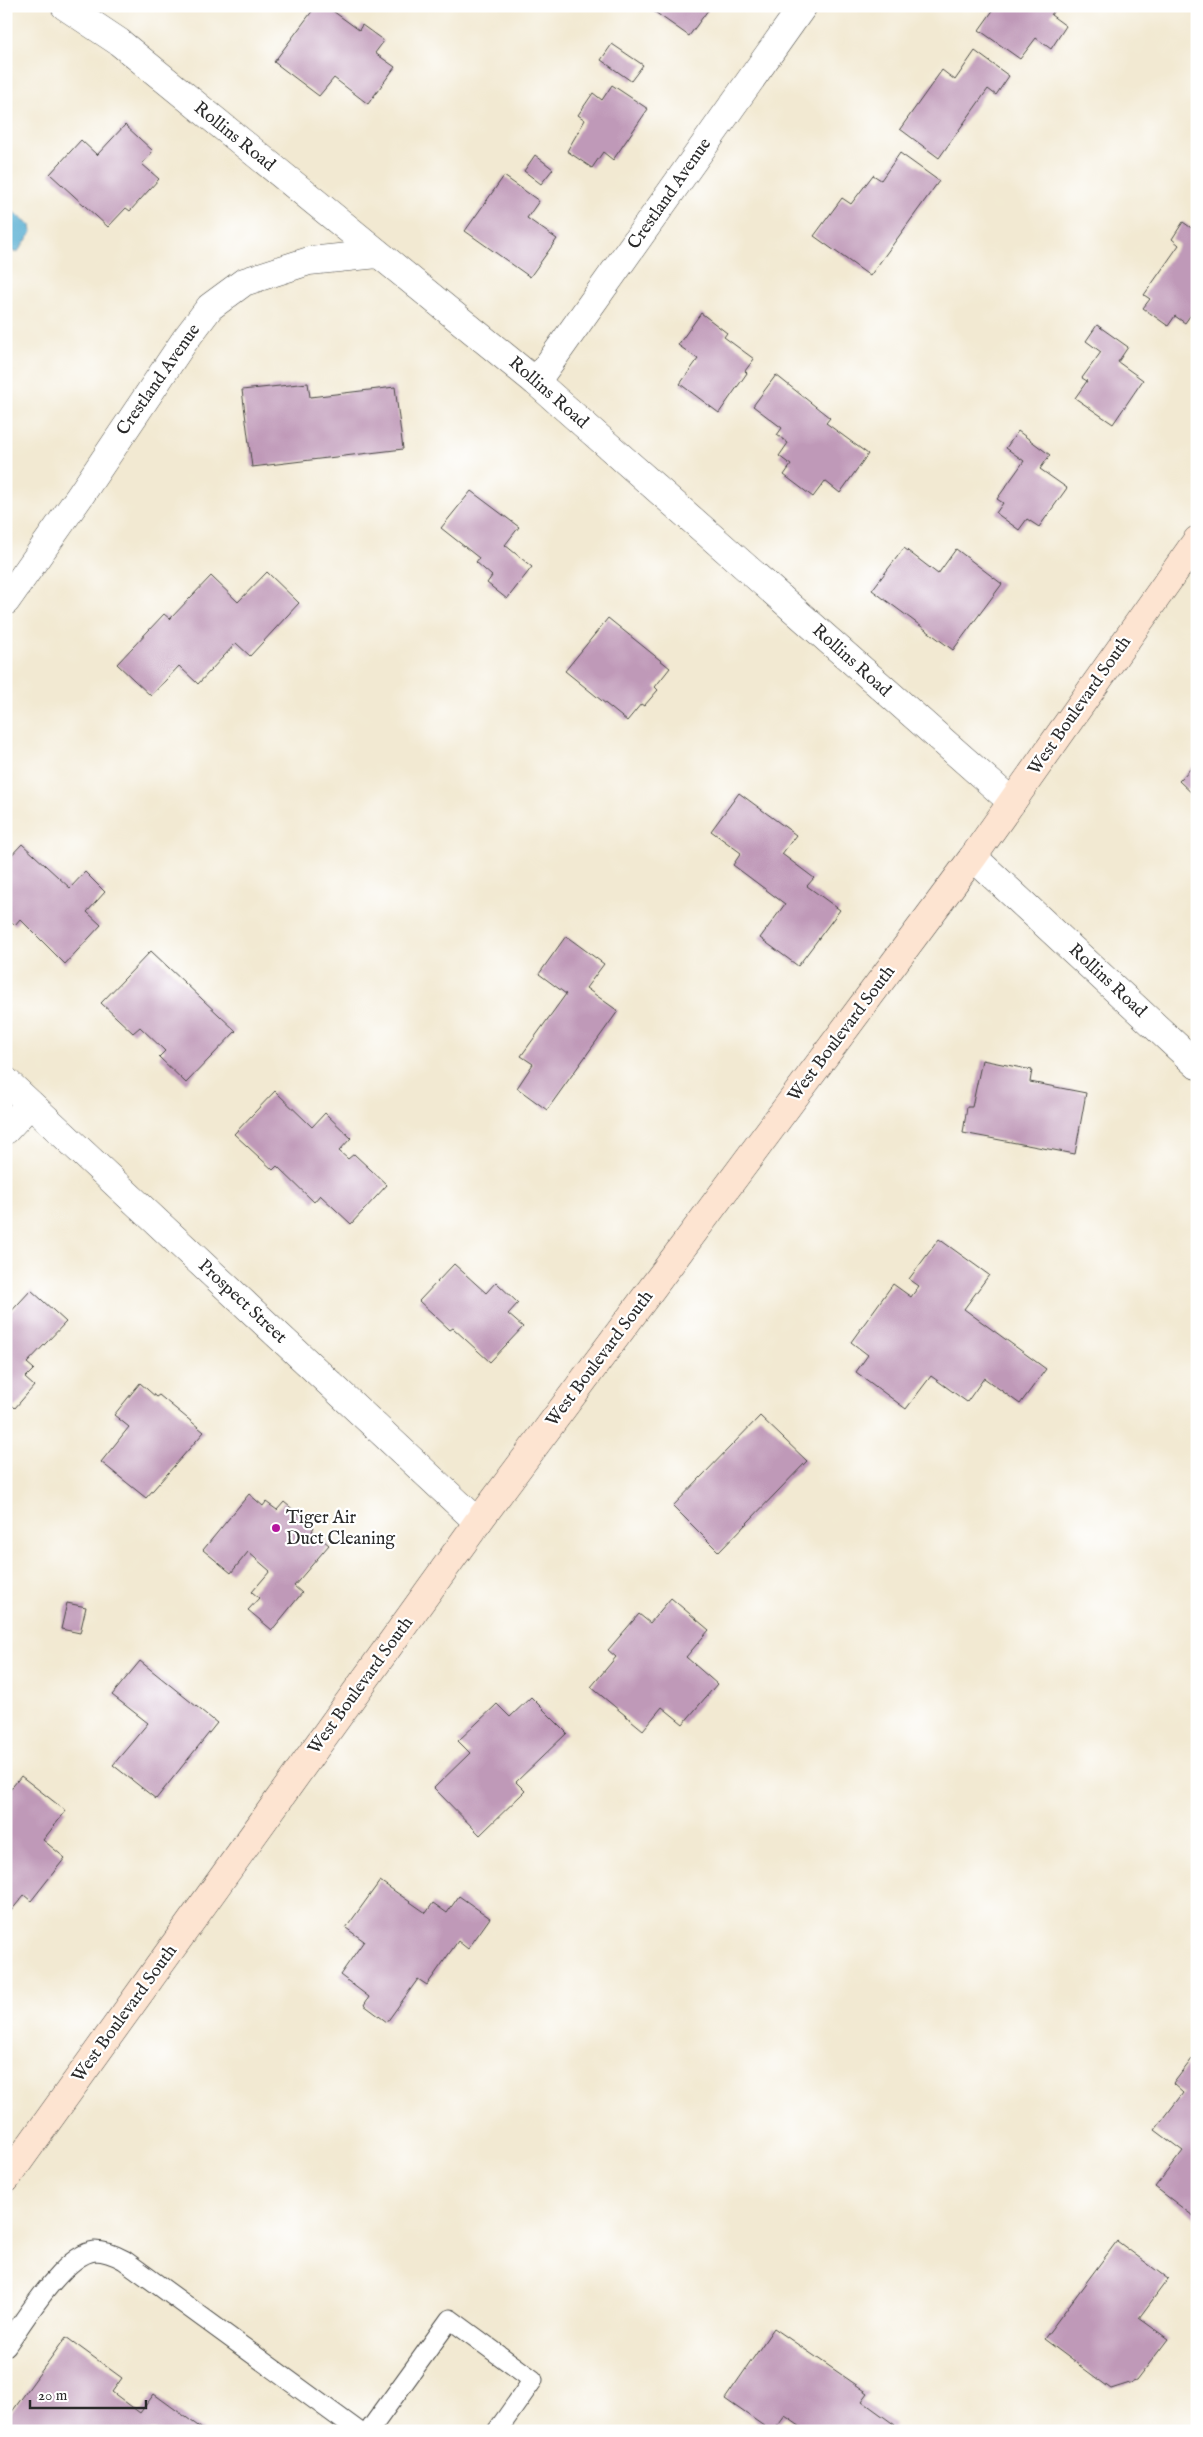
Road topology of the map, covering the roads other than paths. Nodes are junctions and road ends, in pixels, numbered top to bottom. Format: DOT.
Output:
graph roads {
  1 [pos="65,6"];
  2 [pos="803,6"];
  3 [pos="378,254"];
  4 [pos="536,382"];
  5 [pos="1197,540"];
  6 [pos="6,601"];
  7 [pos="1012,802"];
  8 [pos="973,857"];
  9 [pos="1197,1065"];
  10 [pos="6,1081"];
  11 [pos="30,1104"];
  12 [pos="6,1130"];
  13 [pos="478,1522"];
  14 [pos="6,2179"];
  15 [pos="6,2346"];
  16 [pos="358,2431"];
  17 [pos="369,2431"];
  18 [pos="497,2431"];
  1 -- 3 [label="street, Rollins Road"];
  2 -- 4 [label="street, Crestland Avenue"];
  3 -- 4 [label="street, Rollins Road"];
  3 -- 6 [label="street, Crestland Avenue"];
  4 -- 7 [label="street, Rollins Road"];
  5 -- 7 [label="main road, West Boulevard South"];
  7 -- 8 [label="main road, West Boulevard South"];
  8 -- 9 [label="street, Rollins Road"];
  8 -- 13 [label="main road, West Boulevard South"];
  10 -- 11 [label="street, Prospect Street"];
  11 -- 12 [label="street"];
  11 -- 13 [label="street, Prospect Street"];
  13 -- 14 [label="main road, West Boulevard South"];
  15 -- 16 [label="lane"];
  17 -- 18 [label="lane"];
}
